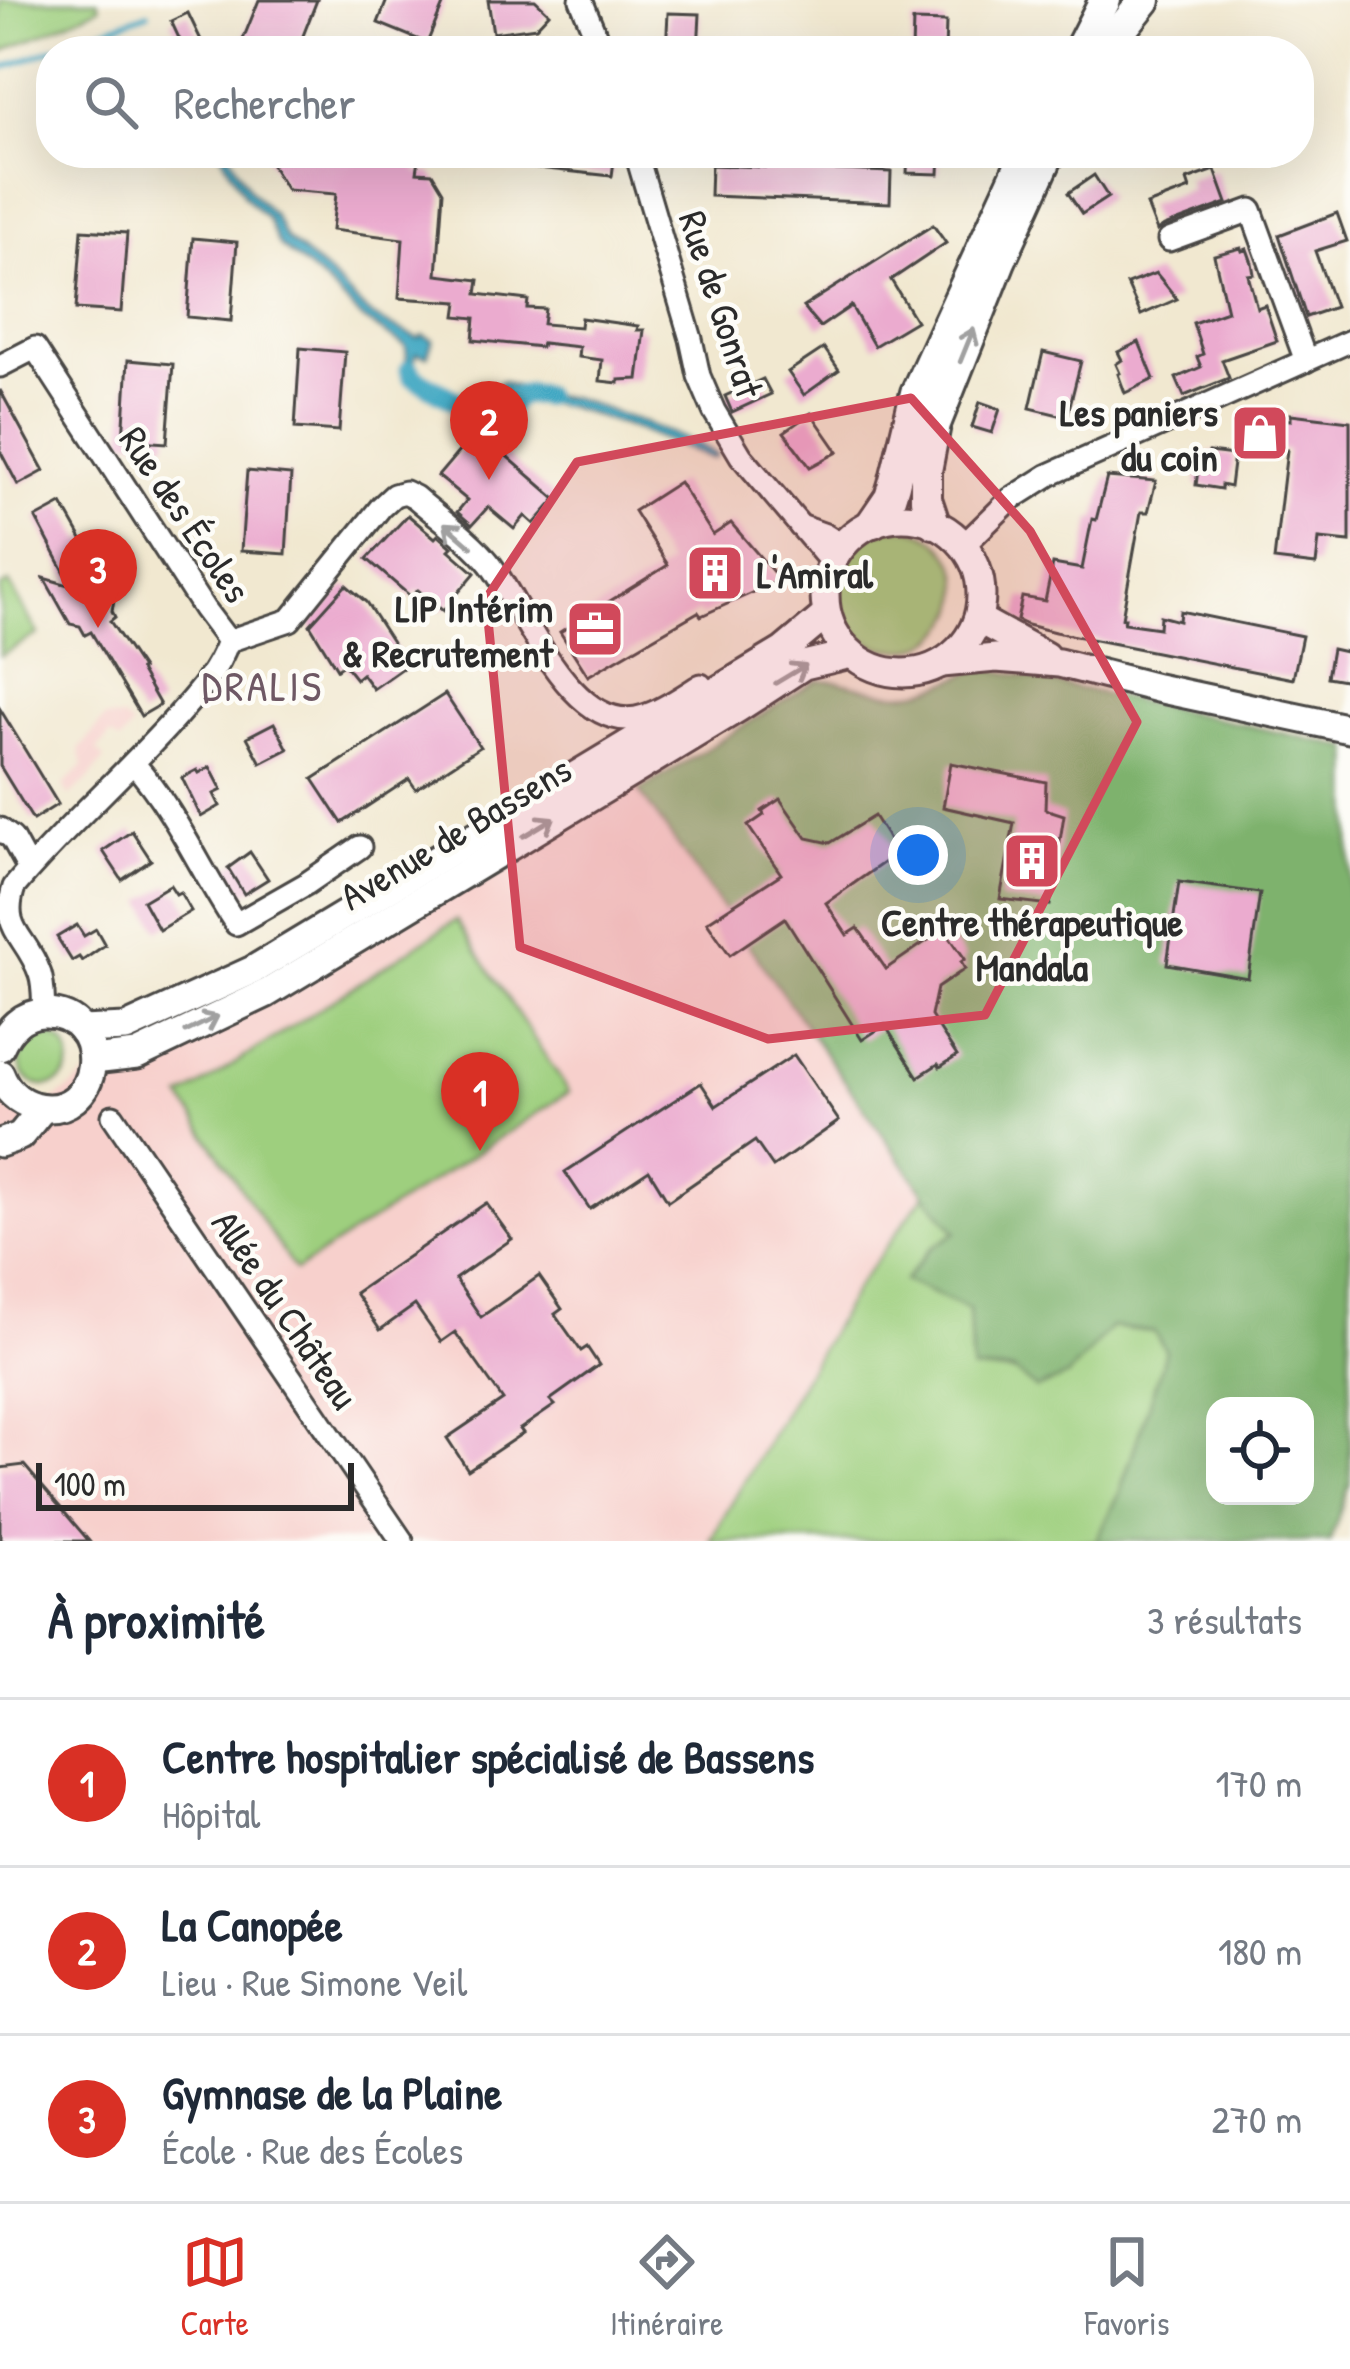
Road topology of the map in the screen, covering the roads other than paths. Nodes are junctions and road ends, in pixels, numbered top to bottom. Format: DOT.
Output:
graph roads {
  1 [pos="581,0"];
  2 [pos="1144,0"];
  3 [pos="1104,19"];
  4 [pos="596,36"];
  5 [pos="640,168"];
  6 [pos="1019,168"];
  7 [pos="1042,168"];
  8 [pos="1169,240"];
  9 [pos="1350,341"];
  10 [pos="1306,361"];
  11 [pos="0,366"];
  12 [pos="873,522"];
  13 [pos="934,523"];
  14 [pos="964,545"];
  15 [pos="836,554"];
  16 [pos="826,615"];
  17 [pos="978,619"];
  18 [pos="229,641"];
  19 [pos="851,654"];
  20 [pos="942,663"];
  21 [pos="1060,663"];
  22 [pos="756,667"];
  23 [pos="1350,729"];
  24 [pos="134,764"];
  25 [pos="0,829"];
  26 [pos="360,847"];
  27 [pos="29,869"];
  28 [pos="4,922"];
  29 [pos="44,1013"];
  30 [pos="82,1030"];
  31 [pos="5,1034"];
  32 [pos="93,1060"];
  33 [pos="6,1084"];
  34 [pos="43,1108"];
  35 [pos="112,1117"];
  36 [pos="0,1139"];
  37 [pos="402,1541"];
  1 -- 4 [label="street"];
  2 -- 3 [label="highway"];
  5 -- 15 [label="street, Rue de Gonrat"];
  6 -- 12 [label="highway"];
  13 -- 7 [label="highway, one-way"];
  8 -- 10 [label="street"];
  9 -- 10 [label="street"];
  10 -- 14 [label="street"];
  11 -- 18 [label="street, Rue des Écoles"];
  12 -- 13 [label="main road"];
  12 -- 15 [label="main road"];
  13 -- 14 [label="main road"];
  14 -- 17 [label="main road"];
  15 -- 16 [label="main road"];
  16 -- 19 [label="main road"];
  16 -- 22 [label="main road, Avenue de Bassens"];
  17 -- 20 [label="main road"];
  17 -- 21 [label="main road"];
  22 -- 18 [label="street, one-way"];
  18 -- 24 [label="street, Rue des Écoles"];
  19 -- 20 [label="main road"];
  32 -- 19 [label="main road, Avenue de Bassens, one-way"];
  20 -- 21 [label="main road"];
  21 -- 23 [label="main road"];
  22 -- 30 [label="main road, Avenue de Bassens"];
  24 -- 26 [label="street, Avenue de Bassens"];
  24 -- 27 [label="street, Rue des Écoles"];
  25 -- 27 [label="street"];
  27 -- 28 [label="street"];
  28 -- 29 [label="street"];
  29 -- 30 [label="main road"];
  29 -- 31 [label="main road"];
  30 -- 32 [label="main road"];
  32 -- 34 [label="main road"];
  33 -- 34 [label="main road"];
  33 -- 36 [label="main road"];
  34 -- 36 [label="main road"];
  35 -- 37 [label="street, Allée du Château"];
}
